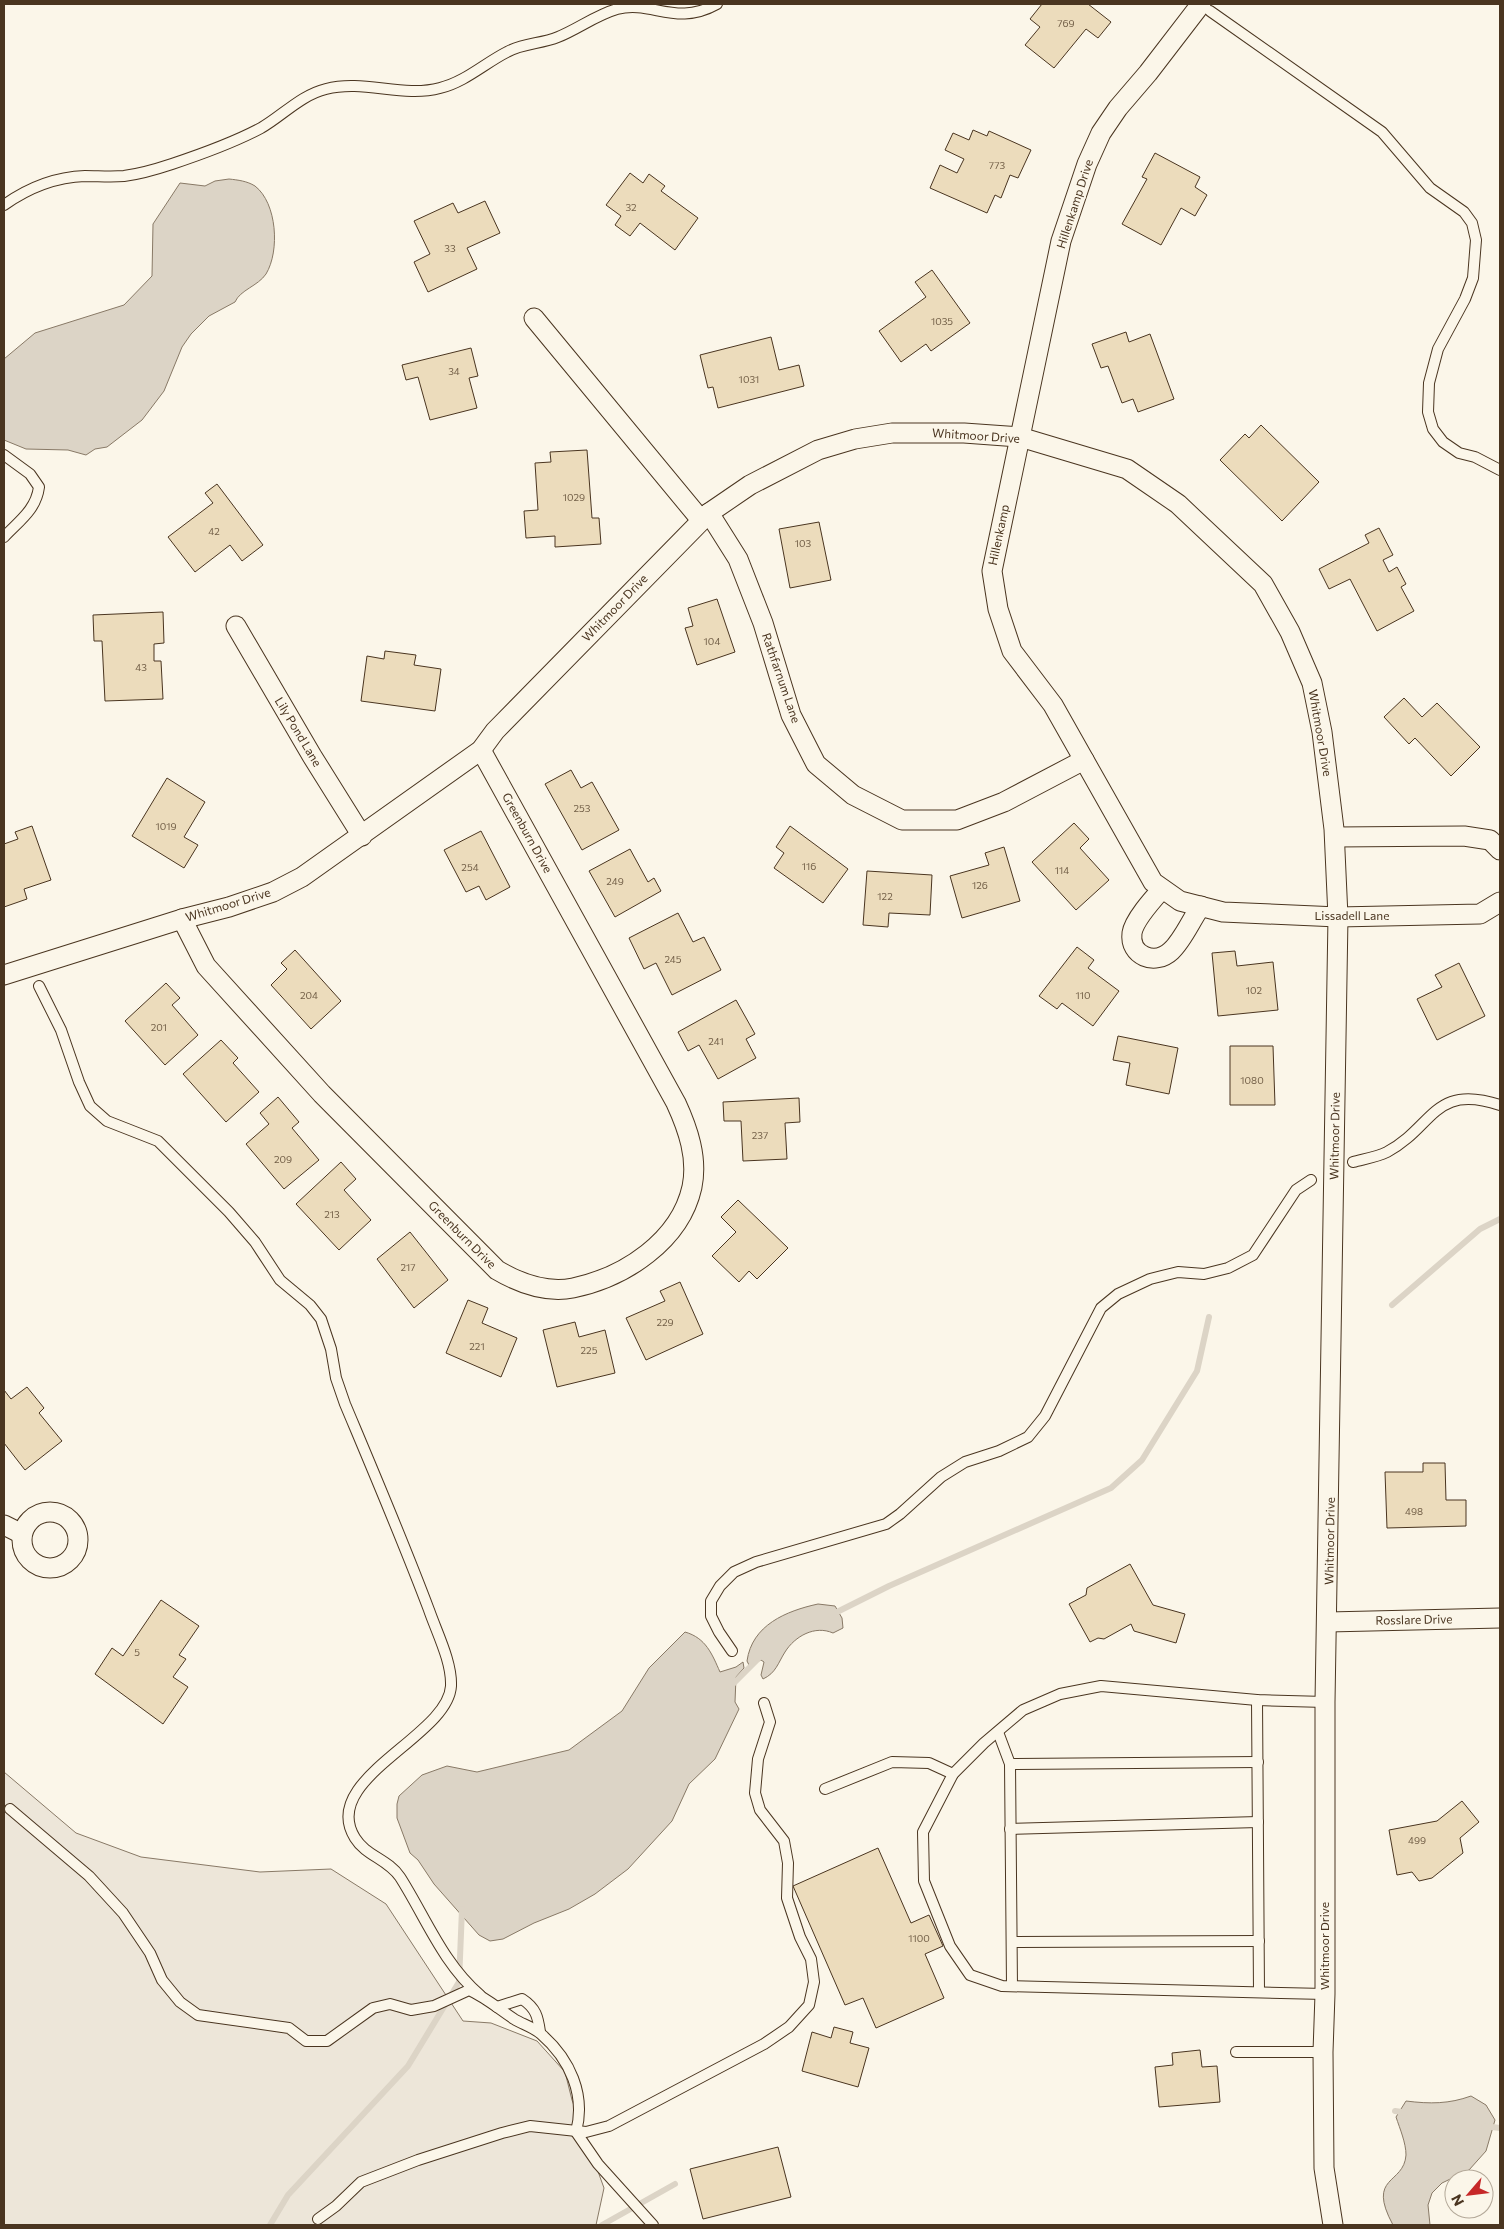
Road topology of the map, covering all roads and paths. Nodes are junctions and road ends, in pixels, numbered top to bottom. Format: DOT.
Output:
graph roads {
  1 [pos="717,4"];
  2 [pos="1206,7"];
  3 [pos="4,205"];
  4 [pos="534,318"];
  5 [pos="1020,437"];
  6 [pos="4,455"];
  7 [pos="1500,470"];
  8 [pos="705,516"];
  9 [pos="4,537"];
  10 [pos="236,626"];
  11 [pos="481,750"];
  12 [pos="1084,760"];
  13 [pos="362,836"];
  14 [pos="1335,837"];
  15 [pos="1500,850"];
  16 [pos="1162,889"];
  17 [pos="1500,902"];
  18 [pos="1201,906"];
  19 [pos="1338,917"];
  20 [pos="182,918"];
  21 [pos="4,975"];
  22 [pos="40,986"];
  23 [pos="1500,1104"];
  24 [pos="1353,1162"];
  25 [pos="1311,1180"];
  26 [pos="4,1525"];
  27 [pos="22,1534"];
  28 [pos="1500,1618"];
  29 [pos="1328,1622"];
  30 [pos="732,1650"];
  31 [pos="1257,1700"];
  32 [pos="1326,1702"];
  33 [pos="764,1703"];
  34 [pos="998,1732"];
  35 [pos="1258,1762"];
  36 [pos="1010,1764"];
  37 [pos="953,1774"];
  38 [pos="825,1788"];
  39 [pos="10,1809"];
  40 [pos="1258,1822"];
  41 [pos="1010,1829"];
  42 [pos="1259,1940"];
  43 [pos="1012,1942"];
  44 [pos="1012,1986"];
  45 [pos="1259,1992"];
  46 [pos="1325,1994"];
  47 [pos="480,1995"];
  48 [pos="496,2007"];
  49 [pos="540,2032"];
  50 [pos="1236,2052"];
  51 [pos="1323,2052"];
  52 [pos="576,2132"];
  53 [pos="318,2219"];
  54 [pos="653,2225"];
  55 [pos="1333,2225"];
  1 -- 3 [label="lane"];
  2 -- 5 [label="street, Hillenkamp Drive"];
  2 -- 7 [label="lane"];
  4 -- 8 [label="street, Rathfarnum Lane"];
  5 -- 8 [label="street, Whitmoor Drive"];
  5 -- 12 [label="street, Hillenkamp"];
  5 -- 14 [label="street, Whitmoor Drive"];
  6 -- 9 [label="lane"];
  8 -- 11 [label="street, Whitmoor Drive"];
  8 -- 12 [label="street, Rathfarnum Lane"];
  10 -- 13 [label="street, Lily Pond Lane"];
  11 -- 13 [label="street, Whitmoor Drive"];
  11 -- 20 [label="street, Greenburn Drive"];
  12 -- 16 [label="street, Lissadell Lane"];
  13 -- 20 [label="street, Whitmoor Drive"];
  14 -- 15 [label="street"];
  14 -- 19 [label="street, Whitmoor Drive"];
  16 -- 18 [label="street, Lissadell Lane"];
  16 -- 18 [label="street"];
  17 -- 19 [label="street, Lissadell Lane"];
  18 -- 19 [label="street, Lissadell Lane"];
  19 -- 29 [label="street, Whitmoor Drive"];
  20 -- 21 [label="street, Whitmoor Drive"];
  22 -- 47 [label="lane"];
  23 -- 24 [label="lane"];
  25 -- 30 [label="lane"];
  26 -- 27 [label="street"];
  28 -- 29 [label="street, Rosslare Drive"];
  29 -- 32 [label="street, Whitmoor Drive"];
  31 -- 32 [label="lane"];
  31 -- 34 [label="lane"];
  31 -- 35 [label="lane"];
  32 -- 46 [label="street, Whitmoor Drive"];
  33 -- 52 [label="lane"];
  34 -- 36 [label="lane"];
  34 -- 37 [label="lane"];
  35 -- 36 [label="lane"];
  35 -- 40 [label="lane"];
  36 -- 41 [label="lane"];
  37 -- 38 [label="lane"];
  37 -- 44 [label="lane"];
  39 -- 47 [label="lane"];
  40 -- 41 [label="lane"];
  40 -- 42 [label="lane"];
  41 -- 43 [label="lane"];
  42 -- 43 [label="lane"];
  42 -- 45 [label="lane"];
  43 -- 44 [label="lane"];
  44 -- 45 [label="lane"];
  45 -- 46 [label="lane"];
  46 -- 51 [label="street, Whitmoor Drive"];
  47 -- 48 [label="lane"];
  48 -- 49 [label="lane"];
  48 -- 49 [label="lane"];
  49 -- 52 [label="lane"];
  50 -- 51 [label="lane"];
  51 -- 55 [label="street, Whitmoor Drive"];
  52 -- 53 [label="lane"];
  52 -- 54 [label="lane"];
}
